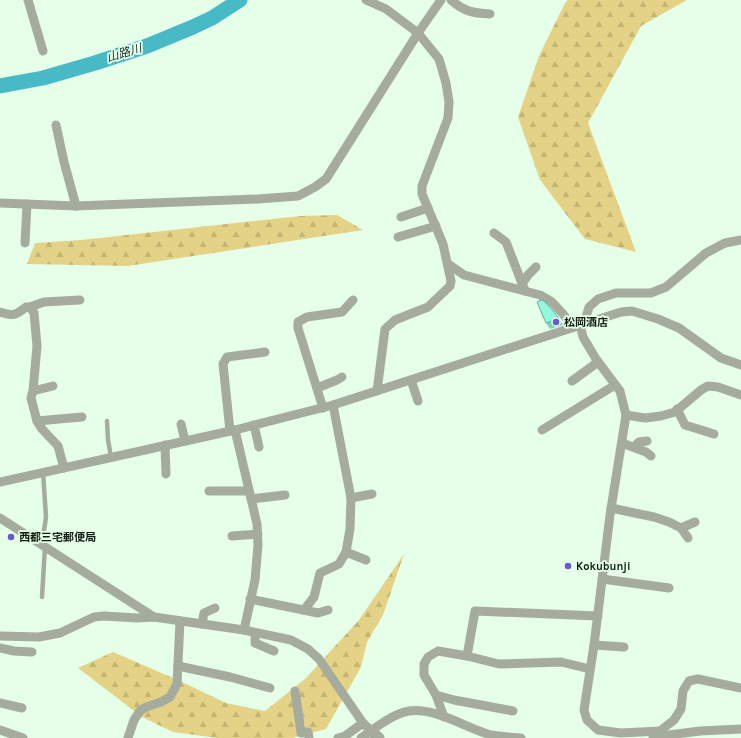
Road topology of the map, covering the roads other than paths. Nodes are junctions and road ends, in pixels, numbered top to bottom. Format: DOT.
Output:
graph roads {
  1 [pos="28,0"];
  2 [pos="366,0"];
  3 [pos="441,0"];
  4 [pos="451,0"];
  5 [pos="490,14"];
  6 [pos="418,33"];
  7 [pos="43,51"];
  8 [pos="56,125"];
  9 [pos="0,203"];
  10 [pos="27,204"];
  11 [pos="76,206"];
  12 [pos="428,208"];
  13 [pos="401,217"];
  14 [pos="436,226"];
  15 [pos="494,233"];
  16 [pos="398,237"];
  17 [pos="741,240"];
  18 [pos="25,243"];
  19 [pos="448,264"];
  20 [pos="536,267"];
  21 [pos="524,287"];
  22 [pos="80,300"];
  23 [pos="353,300"];
  24 [pos="30,308"];
  25 [pos="0,312"];
  26 [pos="579,326"];
  27 [pos="265,352"];
  28 [pos="598,362"];
  29 [pos="741,365"];
  30 [pos="342,377"];
  31 [pos="411,380"];
  32 [pos="572,381"];
  33 [pos="615,385"];
  34 [pos="53,386"];
  35 [pos="317,388"];
  36 [pos="33,391"];
  37 [pos="377,391"];
  38 [pos="741,395"];
  39 [pos="418,401"];
  40 [pos="334,405"];
  41 [pos="323,408"];
  42 [pos="677,410"];
  43 [pos="626,415"];
  44 [pos="82,416"];
  45 [pos="37,421"];
  46 [pos="107,421"];
  47 [pos="180,424"];
  48 [pos="254,425"];
  49 [pos="232,430"];
  50 [pos="542,430"];
  51 [pos="714,434"];
  52 [pos="185,441"];
  53 [pos="647,441"];
  54 [pos="622,443"];
  55 [pos="165,445"];
  56 [pos="258,447"];
  57 [pos="634,447"];
  58 [pos="651,456"];
  59 [pos="110,457"];
  60 [pos="64,468"];
  61 [pos="43,472"];
  62 [pos="166,474"];
  63 [pos="0,482"];
  64 [pos="209,491"];
  65 [pos="372,494"];
  66 [pos="250,495"];
  67 [pos="285,495"];
  68 [pos="351,498"];
  69 [pos="611,508"];
  70 [pos="0,518"];
  71 [pos="695,522"];
  72 [pos="682,528"];
  73 [pos="258,534"];
  74 [pos="232,536"];
  75 [pos="688,538"];
  76 [pos="43,545"];
  77 [pos="346,552"];
  78 [pos="366,560"];
  79 [pos="602,580"];
  80 [pos="669,588"];
  81 [pos="42,597"];
  82 [pos="250,599"];
  83 [pos="215,608"];
  84 [pos="304,610"];
  85 [pos="328,610"];
  86 [pos="598,616"];
  87 [pos="154,617"];
  88 [pos="180,621"];
  89 [pos="202,624"];
  90 [pos="244,630"];
  91 [pos="255,633"];
  92 [pos="0,636"];
  93 [pos="594,645"];
  94 [pos="624,647"];
  95 [pos="0,648"];
  96 [pos="274,651"];
  97 [pos="32,652"];
  98 [pos="467,656"];
  99 [pos="178,666"];
  100 [pos="590,669"];
  101 [pos="270,688"];
  102 [pos="741,688"];
  103 [pos="295,691"];
  104 [pos="436,695"];
  105 [pos="0,703"];
  106 [pos="22,708"];
  107 [pos="513,710"];
  108 [pos="444,717"];
  109 [pos="363,723"];
  110 [pos="741,728"];
  111 [pos="0,730"];
  112 [pos="375,734"];
  113 [pos="661,735"];
  114 [pos="23,738"];
  115 [pos="128,738"];
  116 [pos="309,738"];
  117 [pos="338,738"];
  118 [pos="361,738"];
  119 [pos="521,738"];
  120 [pos="642,738"];
  1 -- 7 [label="street"];
  2 -- 6 [label="street"];
  3 -- 6 [label="street"];
  4 -- 5 [label="street"];
  6 -- 11 [label="street"];
  6 -- 12 [label="street"];
  8 -- 11 [label="street"];
  9 -- 10 [label="street"];
  10 -- 11 [label="street"];
  10 -- 18 [label="street"];
  12 -- 13 [label="street"];
  12 -- 14 [label="street"];
  14 -- 16 [label="street"];
  14 -- 19 [label="street"];
  15 -- 21 [label="street"];
  17 -- 26 [label="street"];
  19 -- 21 [label="street"];
  19 -- 37 [label="street"];
  20 -- 21 [label="street"];
  21 -- 26 [label="street"];
  22 -- 24 [label="street"];
  23 -- 35 [label="street"];
  24 -- 25 [label="street"];
  24 -- 36 [label="street"];
  26 -- 28 [label="street"];
  26 -- 29 [label="street"];
  26 -- 31 [label="street"];
  27 -- 49 [label="street"];
  28 -- 32 [label="street"];
  28 -- 33 [label="street"];
  30 -- 35 [label="street"];
  31 -- 37 [label="street"];
  31 -- 39 [label="street"];
  33 -- 43 [label="street"];
  33 -- 50 [label="street"];
  34 -- 36 [label="street"];
  35 -- 41 [label="street"];
  36 -- 45 [label="street"];
  37 -- 40 [label="street"];
  38 -- 42 [label="street"];
  40 -- 41 [label="street"];
  40 -- 68 [label="street"];
  41 -- 48 [label="street"];
  42 -- 43 [label="street"];
  42 -- 51 [label="street"];
  43 -- 54 [label="street"];
  44 -- 45 [label="street"];
  45 -- 60 [label="street"];
  46 -- 59 [label="lane"];
  47 -- 52 [label="street"];
  48 -- 49 [label="street"];
  48 -- 56 [label="street"];
  49 -- 52 [label="street"];
  49 -- 66 [label="street"];
  52 -- 55 [label="street"];
  53 -- 57 [label="street"];
  54 -- 57 [label="street"];
  54 -- 69 [label="street"];
  55 -- 59 [label="street"];
  55 -- 62 [label="street"];
  57 -- 58 [label="street"];
  59 -- 60 [label="street"];
  60 -- 61 [label="street"];
  61 -- 63 [label="street"];
  61 -- 76 [label="lane"];
  64 -- 66 [label="street"];
  65 -- 68 [label="street"];
  66 -- 67 [label="street"];
  66 -- 73 [label="street"];
  68 -- 77 [label="street"];
  69 -- 72 [label="street"];
  69 -- 79 [label="street"];
  70 -- 76 [label="street"];
  71 -- 72 [label="street"];
  72 -- 75 [label="street"];
  73 -- 74 [label="street"];
  73 -- 82 [label="street"];
  76 -- 81 [label="lane"];
  76 -- 87 [label="street"];
  77 -- 78 [label="street"];
  77 -- 84 [label="street"];
  79 -- 80 [label="street"];
  79 -- 86 [label="street"];
  82 -- 84 [label="street"];
  82 -- 90 [label="street"];
  83 -- 89 [label="street"];
  84 -- 85 [label="street"];
  86 -- 93 [label="street"];
  86 -- 98 [label="street"];
  87 -- 88 [label="street"];
  87 -- 92 [label="street"];
  88 -- 89 [label="street"];
  88 -- 99 [label="street"];
  89 -- 90 [label="street"];
  90 -- 91 [label="street"];
  91 -- 96 [label="street"];
  91 -- 109 [label="street"];
  93 -- 94 [label="street"];
  93 -- 100 [label="street"];
  95 -- 97 [label="street"];
  98 -- 100 [label="street"];
  98 -- 104 [label="street"];
  99 -- 101 [label="street"];
  99 -- 115 [label="street"];
  100 -- 113 [label="street"];
  102 -- 113 [label="street"];
  103 -- 116 [label="street"];
  104 -- 107 [label="street"];
  104 -- 108 [label="street"];
  105 -- 106 [label="street"];
  108 -- 112 [label="street"];
  108 -- 119 [label="street"];
  109 -- 112 [label="street"];
  109 -- 117 [label="street"];
  110 -- 113 [label="street"];
  111 -- 114 [label="street"];
  112 -- 118 [label="street"];
  113 -- 120 [label="street"];
}
